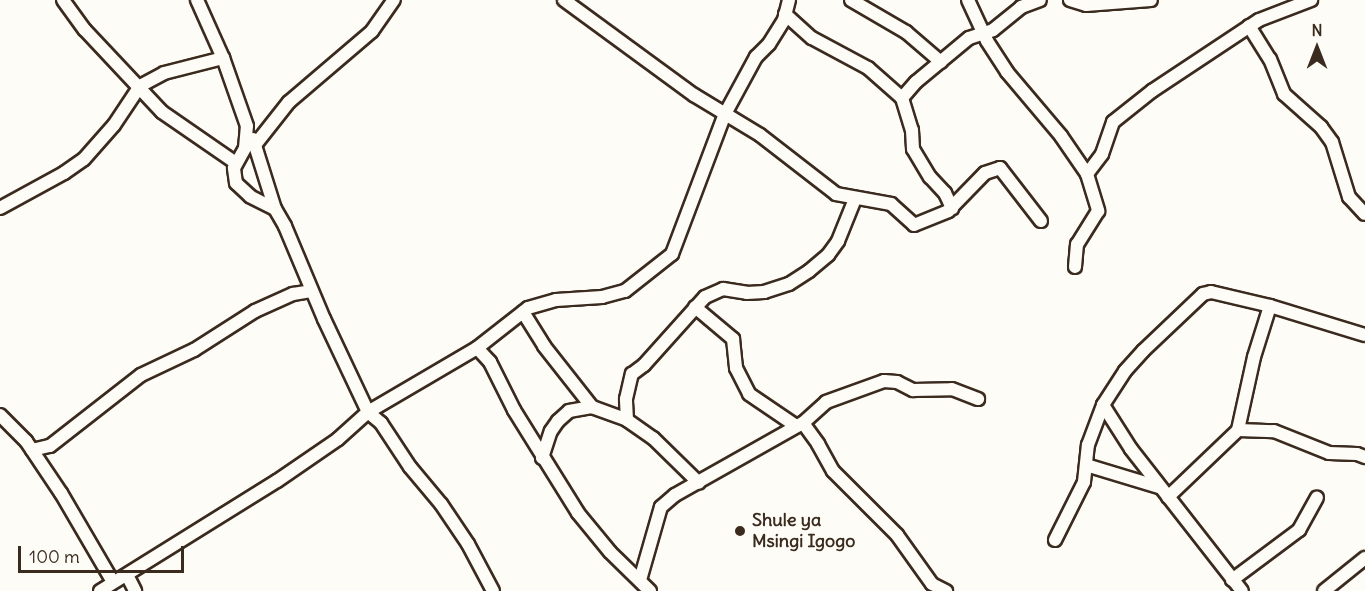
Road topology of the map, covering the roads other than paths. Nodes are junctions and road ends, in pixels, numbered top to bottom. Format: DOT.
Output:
graph roads {
  1 [pos="63,0"];
  2 [pos="197,0"];
  3 [pos="394,0"];
  4 [pos="564,0"];
  5 [pos="789,0"];
  6 [pos="851,0"];
  7 [pos="968,0"];
  8 [pos="1040,0"];
  9 [pos="1070,0"];
  10 [pos="1151,0"];
  11 [pos="1311,0"];
  12 [pos="1127,1"];
  13 [pos="785,14"];
  14 [pos="1249,26"];
  15 [pos="983,34"];
  16 [pos="224,58"];
  17 [pos="941,62"];
  18 [pos="139,88"];
  19 [pos="902,98"];
  20 [pos="725,114"];
  21 [pos="247,126"];
  22 [pos="255,145"];
  23 [pos="236,163"];
  24 [pos="1087,174"];
  25 [pos="855,199"];
  26 [pos="0,208"];
  27 [pos="952,208"];
  28 [pos="274,209"];
  29 [pos="1365,214"];
  30 [pos="1041,221"];
  31 [pos="1075,267"];
  32 [pos="312,291"];
  33 [pos="1270,306"];
  34 [pos="695,307"];
  35 [pos="523,312"];
  36 [pos="1364,334"];
  37 [pos="477,348"];
  38 [pos="626,399"];
  39 [pos="978,399"];
  40 [pos="1103,405"];
  41 [pos="592,407"];
  42 [pos="368,412"];
  43 [pos="609,412"];
  44 [pos="0,415"];
  45 [pos="627,420"];
  46 [pos="799,424"];
  47 [pos="1238,430"];
  48 [pos="32,450"];
  49 [pos="1365,457"];
  50 [pos="542,458"];
  51 [pos="1086,465"];
  52 [pos="699,483"];
  53 [pos="1159,487"];
  54 [pos="1168,497"];
  55 [pos="1317,498"];
  56 [pos="1055,540"];
  57 [pos="1365,558"];
  58 [pos="127,575"];
  59 [pos="640,580"];
  60 [pos="113,582"];
  61 [pos="1234,586"];
  62 [pos="100,591"];
  63 [pos="135,591"];
  64 [pos="493,591"];
  65 [pos="650,591"];
  66 [pos="946,591"];
  67 [pos="1324,591"];
  1 -- 18 [label="street"];
  2 -- 16 [label="street"];
  3 -- 22 [label="street"];
  4 -- 20 [label="street"];
  5 -- 13 [label="street"];
  6 -- 17 [label="street"];
  7 -- 15 [label="street"];
  8 -- 15 [label="street"];
  9 -- 12 [label="street"];
  10 -- 12 [label="street"];
  11 -- 14 [label="street"];
  13 -- 19 [label="street"];
  13 -- 20 [label="street"];
  14 -- 24 [label="street"];
  14 -- 29 [label="street"];
  15 -- 17 [label="street"];
  15 -- 24 [label="street"];
  16 -- 18 [label="street"];
  16 -- 21 [label="street"];
  17 -- 19 [label="street"];
  18 -- 23 [label="street"];
  18 -- 26 [label="street"];
  19 -- 27 [label="street"];
  20 -- 25 [label="street"];
  20 -- 35 [label="street"];
  21 -- 22 [label="street"];
  21 -- 23 [label="street"];
  22 -- 28 [label="street"];
  23 -- 28 [label="street"];
  24 -- 31 [label="street"];
  25 -- 27 [label="street"];
  25 -- 34 [label="street"];
  27 -- 30 [label="street"];
  28 -- 32 [label="street"];
  32 -- 42 [label="street"];
  32 -- 48 [label="street"];
  33 -- 36 [label="street"];
  33 -- 40 [label="street"];
  33 -- 47 [label="street"];
  34 -- 38 [label="street"];
  34 -- 46 [label="street"];
  35 -- 37 [label="street"];
  35 -- 41 [label="street"];
  37 -- 42 [label="street"];
  37 -- 50 [label="street"];
  38 -- 43 [label="street"];
  38 -- 45 [label="street"];
  39 -- 46 [label="street"];
  40 -- 51 [label="street"];
  40 -- 53 [label="street"];
  41 -- 43 [label="street"];
  41 -- 50 [label="street"];
  42 -- 58 [label="street"];
  42 -- 64 [label="street"];
  43 -- 45 [label="street"];
  44 -- 48 [label="street"];
  45 -- 52 [label="street"];
  46 -- 52 [label="street"];
  46 -- 66 [label="street"];
  47 -- 49 [label="street"];
  47 -- 54 [label="street"];
  48 -- 60 [label="street"];
  50 -- 59 [label="street"];
  51 -- 53 [label="street"];
  51 -- 56 [label="street"];
  52 -- 59 [label="street"];
  53 -- 54 [label="street"];
  54 -- 61 [label="street"];
  55 -- 61 [label="street"];
  57 -- 67 [label="street"];
  58 -- 60 [label="street"];
  58 -- 63 [label="street"];
  59 -- 65 [label="street"];
  60 -- 62 [label="street"];
}
